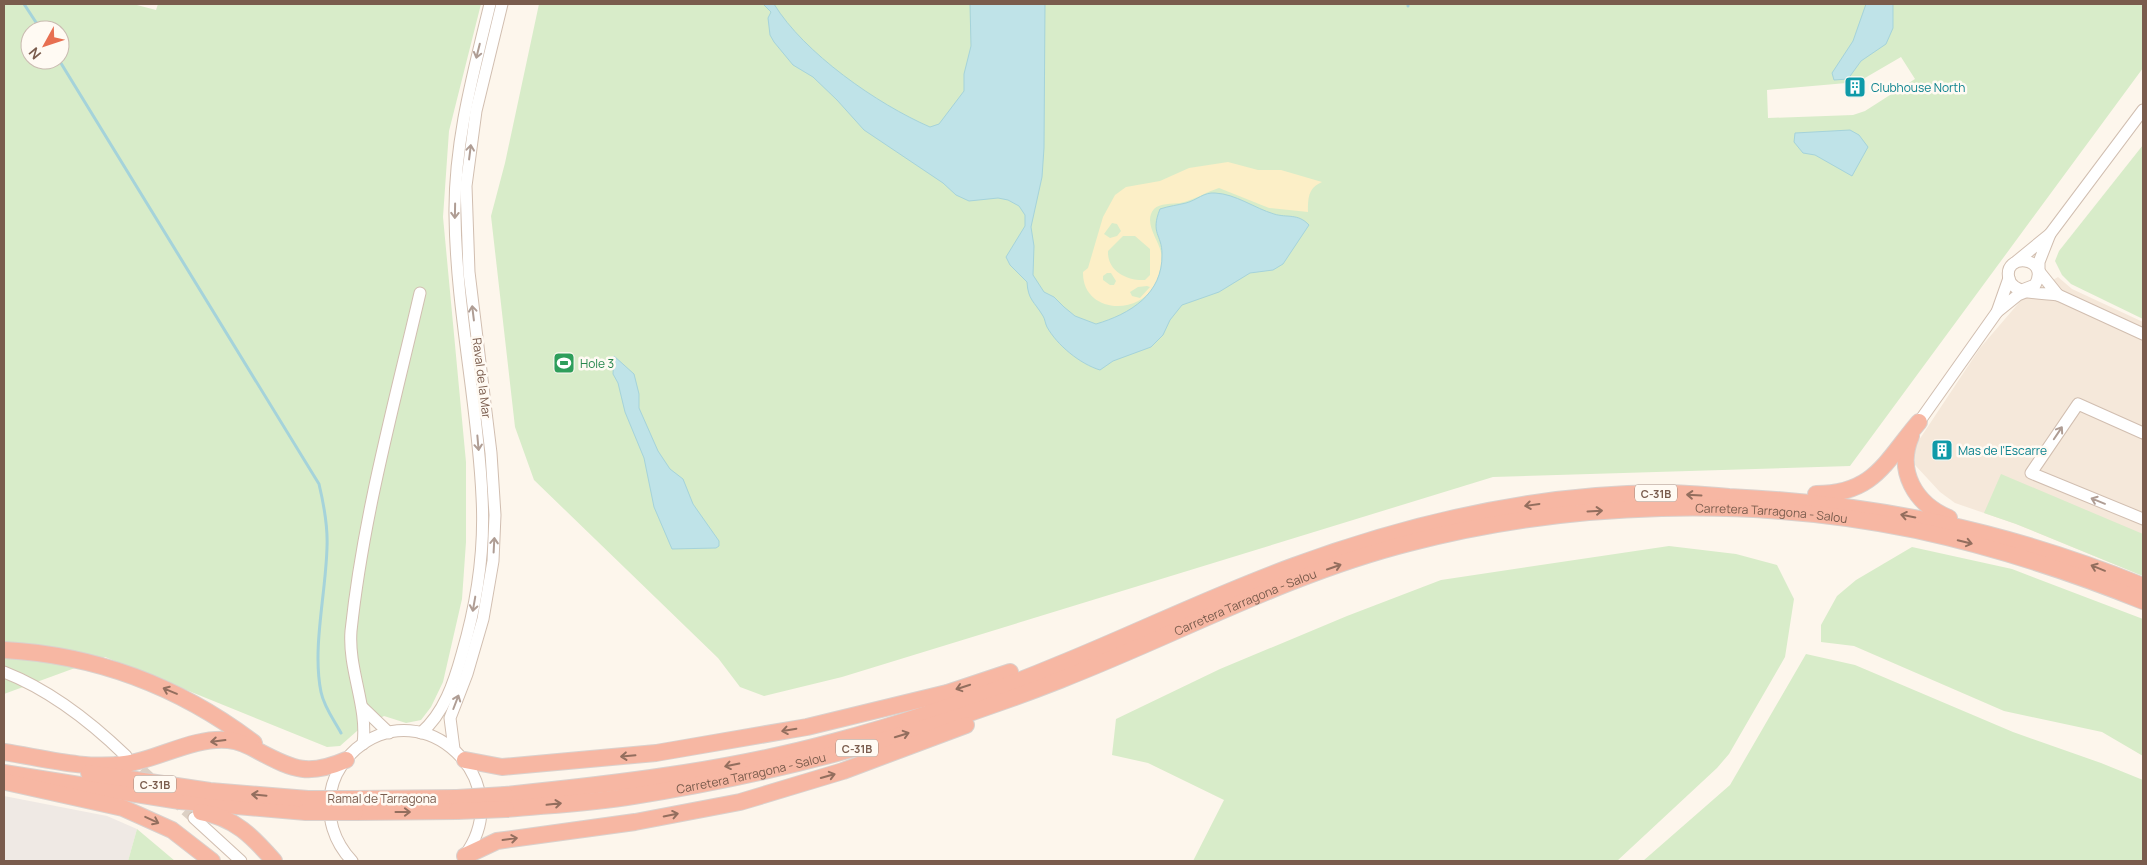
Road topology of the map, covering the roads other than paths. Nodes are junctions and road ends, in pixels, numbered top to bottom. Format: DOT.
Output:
graph roads {
  1 [pos="490,4"];
  2 [pos="502,4"];
  3 [pos="2143,110"];
  4 [pos="2050,234"];
  5 [pos="2016,262"];
  6 [pos="2039,272"];
  7 [pos="2009,278"];
  8 [pos="2027,290"];
  9 [pos="420,293"];
  10 [pos="2058,295"];
  11 [pos="1998,312"];
  12 [pos="2143,334"];
  13 [pos="1919,422"];
  14 [pos="2143,433"];
  15 [pos="1724,496"];
  16 [pos="2143,519"];
  17 [pos="1993,534"];
  18 [pos="2143,586"];
  19 [pos="2143,601"];
  20 [pos="1175,615"];
  21 [pos="1192,624"];
  22 [pos="4,650"];
  23 [pos="4,672"];
  24 [pos="362,707"];
  25 [pos="389,733"];
  26 [pos="421,733"];
  27 [pos="362,744"];
  28 [pos="4,752"];
  29 [pos="460,755"];
  30 [pos="126,756"];
  31 [pos="4,759"];
  32 [pos="346,760"];
  33 [pos="284,765"];
  34 [pos="4,773"];
  35 [pos="4,781"];
  36 [pos="505,802"];
  37 [pos="307,805"];
  38 [pos="355,805"];
  39 [pos="194,818"];
  40 [pos="462,858"];
  41 [pos="212,861"];
  42 [pos="241,861"];
  43 [pos="274,861"];
  44 [pos="352,861"];
  1 -- 26 [label="street, Raval de la Mar, one-way"];
  29 -- 2 [label="street, Raval de la Mar, one-way"];
  3 -- 4 [label="street"];
  4 -- 5 [label="street"];
  4 -- 6 [label="street"];
  5 -- 6 [label="street"];
  5 -- 7 [label="street"];
  6 -- 8 [label="street"];
  6 -- 10 [label="street"];
  7 -- 8 [label="street"];
  7 -- 11 [label="street"];
  8 -- 10 [label="street"];
  8 -- 11 [label="street"];
  9 -- 24 [label="street"];
  10 -- 12 [label="street"];
  11 -- 13 [label="street"];
  13 -- 15 [label="highway"];
  13 -- 17 [label="highway"];
  16 -- 14 [label="street, one-way"];
  17 -- 15 [label="highway, Carretera Tarragona - Salou / C-31B, one-way"];
  15 -- 20 [label="highway, Carretera Tarragona - Salou / C-31B, one-way"];
  18 -- 17 [label="highway, Carretera Tarragona - Salou / C-31B, one-way"];
  21 -- 19 [label="highway, Carretera Tarragona - Salou / C-31B, one-way"];
  20 -- 29 [label="highway, one-way"];
  20 -- 36 [label="highway, Carretera Tarragona - Salou / C-31B, one-way"];
  36 -- 21 [label="highway, Carretera Tarragona - Salou / C-31B, one-way"];
  40 -- 21 [label="highway, one-way"];
  33 -- 22 [label="highway, one-way"];
  23 -- 30 [label="street"];
  24 -- 25 [label="street"];
  24 -- 27 [label="street"];
  25 -- 26 [label="street"];
  25 -- 27 [label="street"];
  26 -- 29 [label="street"];
  27 -- 32 [label="street"];
  33 -- 28 [label="highway, one-way"];
  29 -- 40 [label="street"];
  37 -- 31 [label="highway, C-31B, one-way"];
  32 -- 33 [label="highway"];
  32 -- 44 [label="street"];
  34 -- 37 [label="highway, C-31B"];
  35 -- 41 [label="highway, one-way"];
  35 -- 43 [label="highway"];
  36 -- 38 [label="highway, Carretera Tarragona - Salou / C-31B, bridge"];
  37 -- 38 [label="highway, Ramal de Tarragona / C-31B, bridge"];
  39 -- 42 [label="street"];
}
